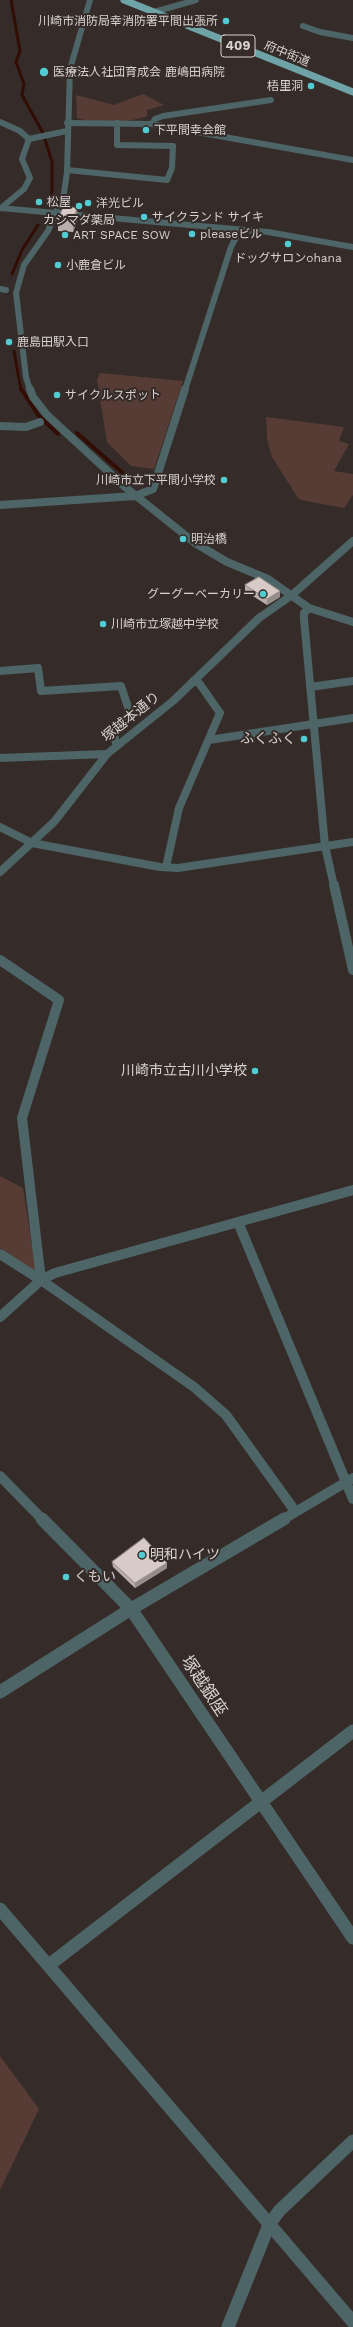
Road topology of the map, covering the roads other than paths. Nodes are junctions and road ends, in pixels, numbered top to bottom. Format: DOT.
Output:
graph roads {
  1 [pos="90,0"];
  2 [pos="124,0"];
  3 [pos="196,0"];
  4 [pos="154,12"];
  5 [pos="303,26"];
  6 [pos="353,38"];
  7 [pos="353,92"];
  8 [pos="271,100"];
  9 [pos="0,122"];
  10 [pos="67,123"];
  11 [pos="117,123"];
  12 [pos="152,124"];
  13 [pos="67,131"];
  14 [pos="29,139"];
  15 [pos="353,160"];
  16 [pos="68,170"];
  17 [pos="1,208"];
  18 [pos="56,213"];
  19 [pos="240,230"];
  20 [pos="353,247"];
  21 [pos="40,422"];
  22 [pos="0,426"];
  23 [pos="135,496"];
  24 [pos="0,505"];
  25 [pos="353,541"];
  26 [pos="292,595"];
  27 [pos="309,608"];
  28 [pos="353,622"];
  29 [pos="0,671"];
  30 [pos="193,681"];
  31 [pos="353,681"];
  32 [pos="310,687"];
  33 [pos="353,718"];
  34 [pos="313,724"];
  35 [pos="209,740"];
  36 [pos="116,746"];
  37 [pos="107,754"];
  38 [pos="0,758"];
  39 [pos="0,827"];
  40 [pos="353,842"];
  41 [pos="32,843"];
  42 [pos="326,846"];
  43 [pos="166,867"];
  44 [pos="0,872"];
  45 [pos="0,960"];
  46 [pos="353,970"];
  47 [pos="353,1190"];
  48 [pos="238,1222"];
  49 [pos="0,1254"];
  50 [pos="41,1280"];
  51 [pos="0,1317"];
  52 [pos="0,1476"];
  53 [pos="350,1480"];
  54 [pos="353,1499"];
  55 [pos="295,1511"];
  56 [pos="131,1609"];
  57 [pos="0,1692"];
  58 [pos="353,1731"];
  59 [pos="262,1802"];
  60 [pos="0,1909"];
  61 [pos="353,1938"];
  62 [pos="49,1965"];
  63 [pos="353,2141"];
  64 [pos="269,2225"];
  65 [pos="353,2322"];
  66 [pos="228,2327"];
  1 -- 10 [label="street"];
  2 -- 4 [label="highway, 府中街道 / 409"];
  3 -- 4 [label="street"];
  4 -- 7 [label="highway, 府中街道 / 409"];
  5 -- 6 [label="street"];
  8 -- 12 [label="street"];
  9 -- 14 [label="street"];
  10 -- 11 [label="street"];
  10 -- 13 [label="street"];
  11 -- 12 [label="street"];
  11 -- 16 [label="street"];
  12 -- 15 [label="street"];
  13 -- 14 [label="street"];
  13 -- 16 [label="street"];
  14 -- 17 [label="street"];
  16 -- 18 [label="street"];
  17 -- 18 [label="street"];
  18 -- 19 [label="street"];
  18 -- 23 [label="street"];
  19 -- 20 [label="street"];
  19 -- 23 [label="street"];
  21 -- 22 [label="street"];
  23 -- 24 [label="street"];
  23 -- 26 [label="street"];
  25 -- 26 [label="street, 塚越本通り"];
  26 -- 27 [label="street"];
  26 -- 30 [label="street, 塚越本通り"];
  27 -- 28 [label="street"];
  27 -- 32 [label="street"];
  29 -- 36 [label="street"];
  30 -- 35 [label="street"];
  30 -- 36 [label="street, 塚越本通り"];
  31 -- 32 [label="street"];
  32 -- 34 [label="street"];
  33 -- 34 [label="street"];
  34 -- 35 [label="street"];
  34 -- 42 [label="street"];
  35 -- 43 [label="street"];
  36 -- 37 [label="street, 塚越本通り"];
  37 -- 38 [label="street"];
  37 -- 41 [label="street, 塚越本通り"];
  39 -- 41 [label="street"];
  40 -- 42 [label="street"];
  41 -- 43 [label="street"];
  41 -- 44 [label="street, 塚越本通り"];
  42 -- 43 [label="street"];
  42 -- 46 [label="street"];
  45 -- 50 [label="street"];
  47 -- 48 [label="street"];
  48 -- 50 [label="street"];
  48 -- 53 [label="street"];
  49 -- 50 [label="street"];
  50 -- 51 [label="street"];
  50 -- 55 [label="street"];
  52 -- 56 [label="street, 塚越銀座"];
  53 -- 54 [label="street"];
  53 -- 55 [label="street"];
  55 -- 56 [label="street"];
  56 -- 57 [label="street"];
  56 -- 59 [label="street, 塚越銀座"];
  58 -- 59 [label="street"];
  59 -- 61 [label="street, 塚越銀座"];
  59 -- 62 [label="street"];
  60 -- 62 [label="street"];
  62 -- 64 [label="street"];
  63 -- 64 [label="street"];
  64 -- 65 [label="street"];
  64 -- 66 [label="street"];
}
